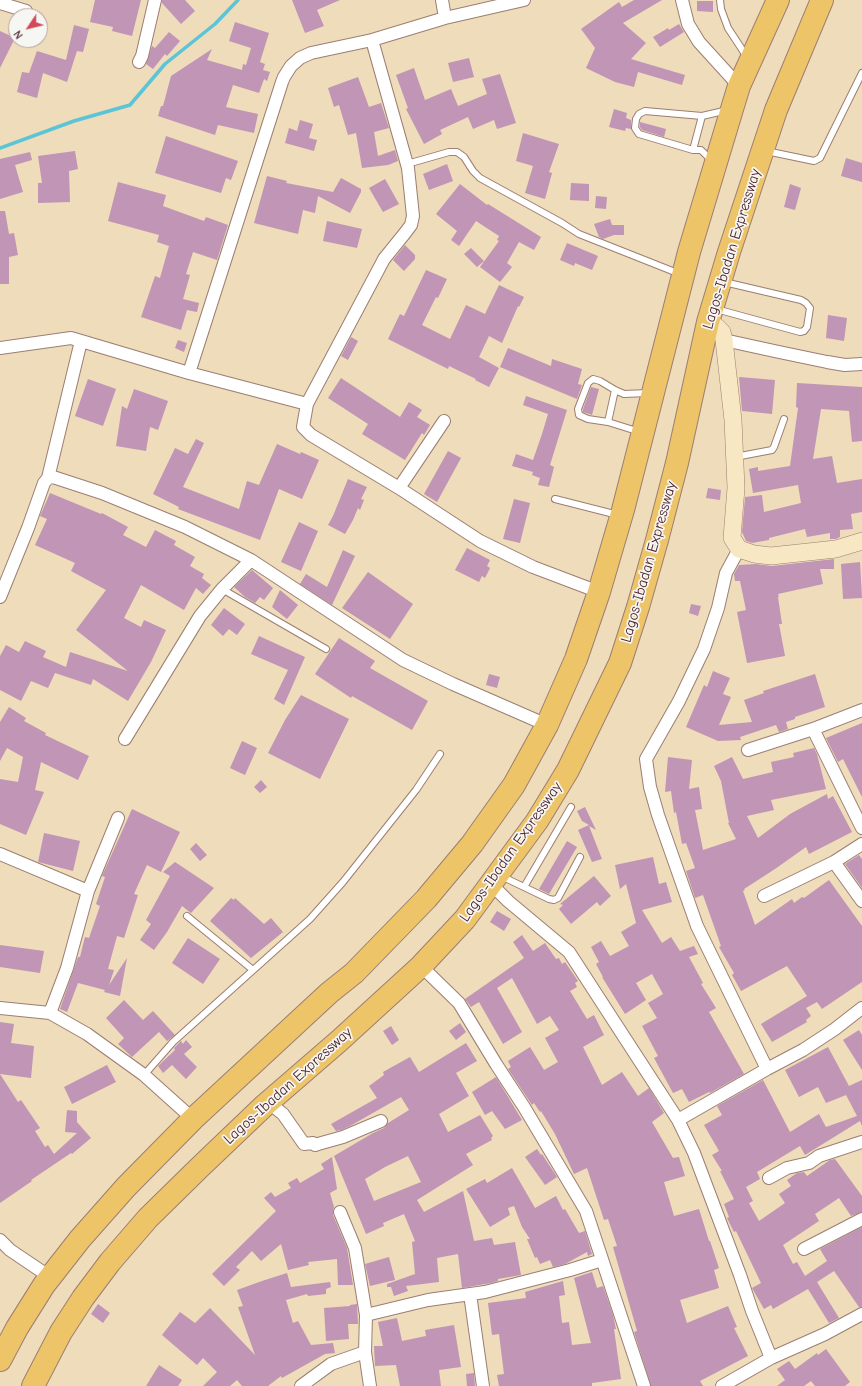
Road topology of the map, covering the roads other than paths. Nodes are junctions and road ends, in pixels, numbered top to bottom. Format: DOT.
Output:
graph roads {
  1 [pos="156,0"];
  2 [pos="442,0"];
  3 [pos="524,0"];
  4 [pos="682,0"];
  5 [pos="720,0"];
  6 [pos="778,0"];
  7 [pos="822,0"];
  8 [pos="0,4"];
  9 [pos="22,8"];
  10 [pos="445,18"];
  11 [pos="372,40"];
  12 [pos="750,61"];
  13 [pos="139,62"];
  14 [pos="862,73"];
  15 [pos="739,86"];
  16 [pos="732,109"];
  17 [pos="702,116"];
  18 [pos="693,150"];
  19 [pos="762,151"];
  20 [pos="407,164"];
  21 [pos="715,164"];
  22 [pos="683,276"];
  23 [pos="720,281"];
  24 [pos="710,315"];
  25 [pos="724,340"];
  26 [pos="82,341"];
  27 [pos="0,348"];
  28 [pos="862,364"];
  29 [pos="189,373"];
  30 [pos="615,390"];
  31 [pos="654,392"];
  32 [pos="307,404"];
  33 [pos="784,419"];
  34 [pos="444,421"];
  35 [pos="608,422"];
  36 [pos="644,434"];
  37 [pos="734,457"];
  38 [pos="48,478"];
  39 [pos="399,488"];
  40 [pos="555,500"];
  41 [pos="622,516"];
  42 [pos="862,541"];
  43 [pos="739,549"];
  44 [pos="251,560"];
  45 [pos="222,589"];
  46 [pos="599,592"];
  47 [pos="0,597"];
  48 [pos="326,649"];
  49 [pos="862,710"];
  50 [pos="547,725"];
  51 [pos="813,729"];
  52 [pos="125,740"];
  53 [pos="748,750"];
  54 [pos="440,754"];
  55 [pos="571,807"];
  56 [pos="118,818"];
  57 [pos="862,828"];
  58 [pos="862,844"];
  59 [pos="0,854"];
  60 [pos="580,857"];
  61 [pos="834,862"];
  62 [pos="494,879"];
  63 [pos="524,887"];
  64 [pos="88,891"];
  65 [pos="764,896"];
  66 [pos="862,900"];
  67 [pos="187,916"];
  68 [pos="421,966"];
  69 [pos="253,970"];
  70 [pos="0,1008"];
  71 [pos="862,1008"];
  72 [pos="50,1013"];
  73 [pos="767,1069"];
  74 [pos="144,1075"];
  75 [pos="268,1102"];
  76 [pos="193,1119"];
  77 [pos="678,1120"];
  78 [pos="381,1121"];
  79 [pos="862,1142"];
  80 [pos="769,1178"];
  81 [pos="340,1212"];
  82 [pos="862,1219"];
  83 [pos="0,1240"];
  84 [pos="804,1249"];
  85 [pos="602,1260"];
  86 [pos="50,1277"];
  87 [pos="470,1294"];
  88 [pos="862,1314"];
  89 [pos="366,1315"];
  90 [pos="365,1352"];
  91 [pos="771,1358"];
  92 [pos="0,1360"];
  93 [pos="33,1386"];
  94 [pos="301,1386"];
  95 [pos="370,1386"];
  96 [pos="483,1386"];
  97 [pos="644,1386"];
  98 [pos="722,1386"];
  1 -- 13 [label="street"];
  2 -- 10 [label="street"];
  3 -- 10 [label="street"];
  4 -- 15 [label="street"];
  5 -- 12 [label="lane"];
  6 -- 12 [label="highway"];
  7 -- 19 [label="highway, Lagos-Ibadan Expressway"];
  8 -- 9 [label="street"];
  10 -- 11 [label="street"];
  11 -- 20 [label="street"];
  11 -- 29 [label="street"];
  12 -- 15 [label="highway"];
  14 -- 19 [label="lane"];
  15 -- 16 [label="highway"];
  16 -- 17 [label="lane"];
  16 -- 21 [label="highway"];
  17 -- 18 [label="lane"];
  17 -- 18 [label="lane"];
  18 -- 21 [label="lane"];
  19 -- 23 [label="highway, Lagos-Ibadan Expressway"];
  20 -- 22 [label="lane"];
  20 -- 32 [label="street"];
  21 -- 22 [label="highway"];
  22 -- 31 [label="highway"];
  23 -- 24 [label="highway, Lagos-Ibadan Expressway"];
  23 -- 24 [label="lane"];
  24 -- 25 [label="main road"];
  24 -- 62 [label="highway, Lagos-Ibadan Expressway"];
  25 -- 28 [label="street"];
  25 -- 37 [label="main road"];
  26 -- 27 [label="street"];
  26 -- 29 [label="street"];
  26 -- 38 [label="street"];
  29 -- 32 [label="street"];
  30 -- 31 [label="lane"];
  30 -- 35 [label="lane"];
  30 -- 35 [label="lane"];
  31 -- 36 [label="highway"];
  32 -- 39 [label="street"];
  33 -- 37 [label="lane"];
  34 -- 39 [label="street"];
  35 -- 36 [label="lane"];
  36 -- 41 [label="highway"];
  37 -- 43 [label="main road"];
  38 -- 44 [label="street"];
  38 -- 47 [label="street"];
  39 -- 46 [label="street"];
  40 -- 41 [label="lane"];
  41 -- 46 [label="highway"];
  42 -- 43 [label="main road"];
  43 -- 73 [label="street"];
  44 -- 45 [label="street"];
  44 -- 50 [label="street"];
  45 -- 48 [label="lane"];
  45 -- 52 [label="street"];
  46 -- 50 [label="highway"];
  49 -- 51 [label="street"];
  50 -- 76 [label="highway"];
  51 -- 53 [label="street"];
  51 -- 57 [label="street"];
  54 -- 69 [label="lane"];
  55 -- 63 [label="lane"];
  56 -- 64 [label="street"];
  58 -- 61 [label="street"];
  59 -- 64 [label="street"];
  60 -- 63 [label="lane"];
  61 -- 65 [label="street"];
  61 -- 66 [label="street"];
  62 -- 63 [label="lane"];
  62 -- 68 [label="highway, Lagos-Ibadan Expressway"];
  62 -- 77 [label="street"];
  64 -- 72 [label="street"];
  67 -- 69 [label="lane"];
  68 -- 75 [label="highway, Lagos-Ibadan Expressway"];
  68 -- 85 [label="street"];
  69 -- 74 [label="lane"];
  70 -- 72 [label="street"];
  71 -- 73 [label="street"];
  72 -- 74 [label="street"];
  73 -- 77 [label="street"];
  74 -- 76 [label="street"];
  75 -- 78 [label="street"];
  75 -- 93 [label="highway, Lagos-Ibadan Expressway"];
  76 -- 86 [label="highway"];
  77 -- 91 [label="street"];
  79 -- 80 [label="street"];
  81 -- 89 [label="street"];
  82 -- 84 [label="street"];
  83 -- 86 [label="street"];
  85 -- 87 [label="street"];
  85 -- 97 [label="street"];
  86 -- 92 [label="highway"];
  87 -- 89 [label="street"];
  87 -- 96 [label="street"];
  88 -- 91 [label="street"];
  89 -- 90 [label="street"];
  90 -- 94 [label="street"];
  90 -- 95 [label="street"];
  91 -- 98 [label="street"];
}
